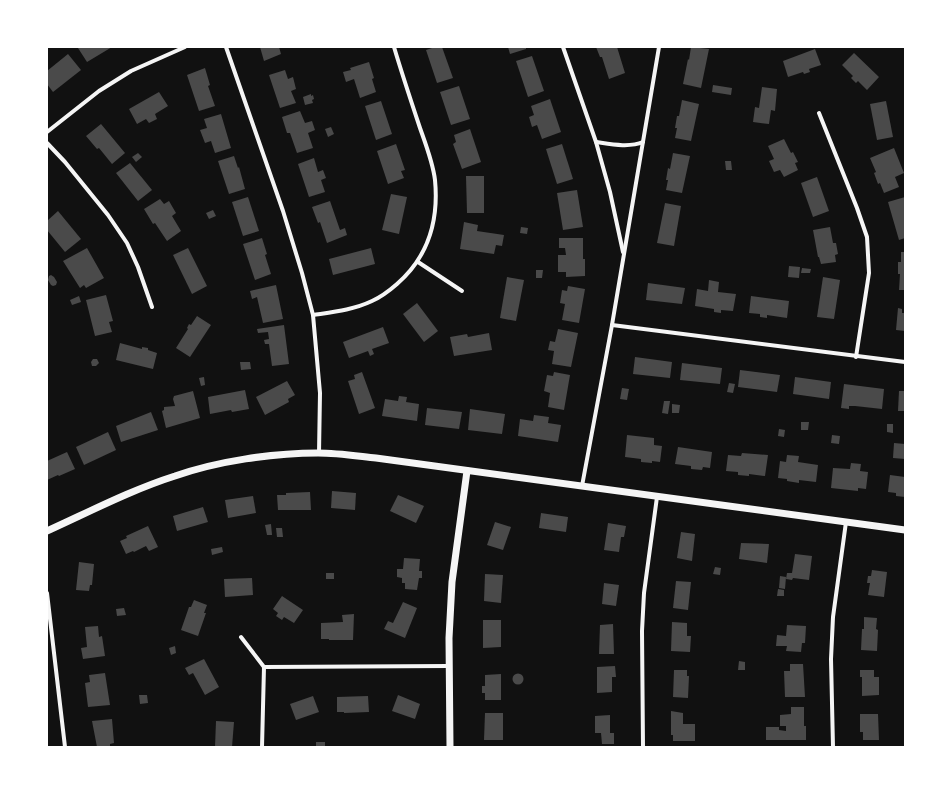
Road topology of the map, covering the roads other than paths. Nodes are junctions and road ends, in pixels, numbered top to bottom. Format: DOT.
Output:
graph roads {
  1 [pos="185,47"];
  2 [pos="226,47"];
  3 [pos="394,47"];
  4 [pos="563,47"];
  5 [pos="659,47"];
  6 [pos="819,113"];
  7 [pos="47,132"];
  8 [pos="596,142"];
  9 [pos="643,142"];
  10 [pos="47,144"];
  11 [pos="623,255"];
  12 [pos="418,262"];
  13 [pos="462,291"];
  14 [pos="152,307"];
  15 [pos="313,315"];
  16 [pos="612,325"];
  17 [pos="856,356"];
  18 [pos="905,362"];
  19 [pos="319,453"];
  20 [pos="468,472"];
  21 [pos="582,487"];
  22 [pos="657,497"];
  23 [pos="846,522"];
  24 [pos="905,530"];
  25 [pos="47,531"];
  26 [pos="47,593"];
  27 [pos="241,637"];
  28 [pos="449,666"];
  29 [pos="264,667"];
  30 [pos="64,747"];
  31 [pos="262,747"];
  32 [pos="450,747"];
  33 [pos="643,747"];
  34 [pos="833,747"];
  1 -- 7 [label="street"];
  2 -- 15 [label="street"];
  3 -- 12 [label="street"];
  4 -- 8 [label="street"];
  5 -- 9 [label="street"];
  6 -- 17 [label="street"];
  8 -- 9 [label="street"];
  8 -- 11 [label="street"];
  9 -- 11 [label="street"];
  10 -- 14 [label="street"];
  11 -- 16 [label="street"];
  12 -- 13 [label="street"];
  12 -- 15 [label="street"];
  15 -- 19 [label="street"];
  16 -- 17 [label="street"];
  16 -- 21 [label="street"];
  17 -- 18 [label="street"];
  19 -- 20 [label="street"];
  19 -- 25 [label="street"];
  20 -- 21 [label="street"];
  20 -- 28 [label="street"];
  21 -- 22 [label="street"];
  22 -- 23 [label="street"];
  22 -- 33 [label="street"];
  23 -- 24 [label="street"];
  23 -- 34 [label="street"];
  26 -- 30 [label="street"];
  27 -- 29 [label="street"];
  28 -- 29 [label="street"];
  28 -- 32 [label="street"];
  29 -- 31 [label="street"];
}
